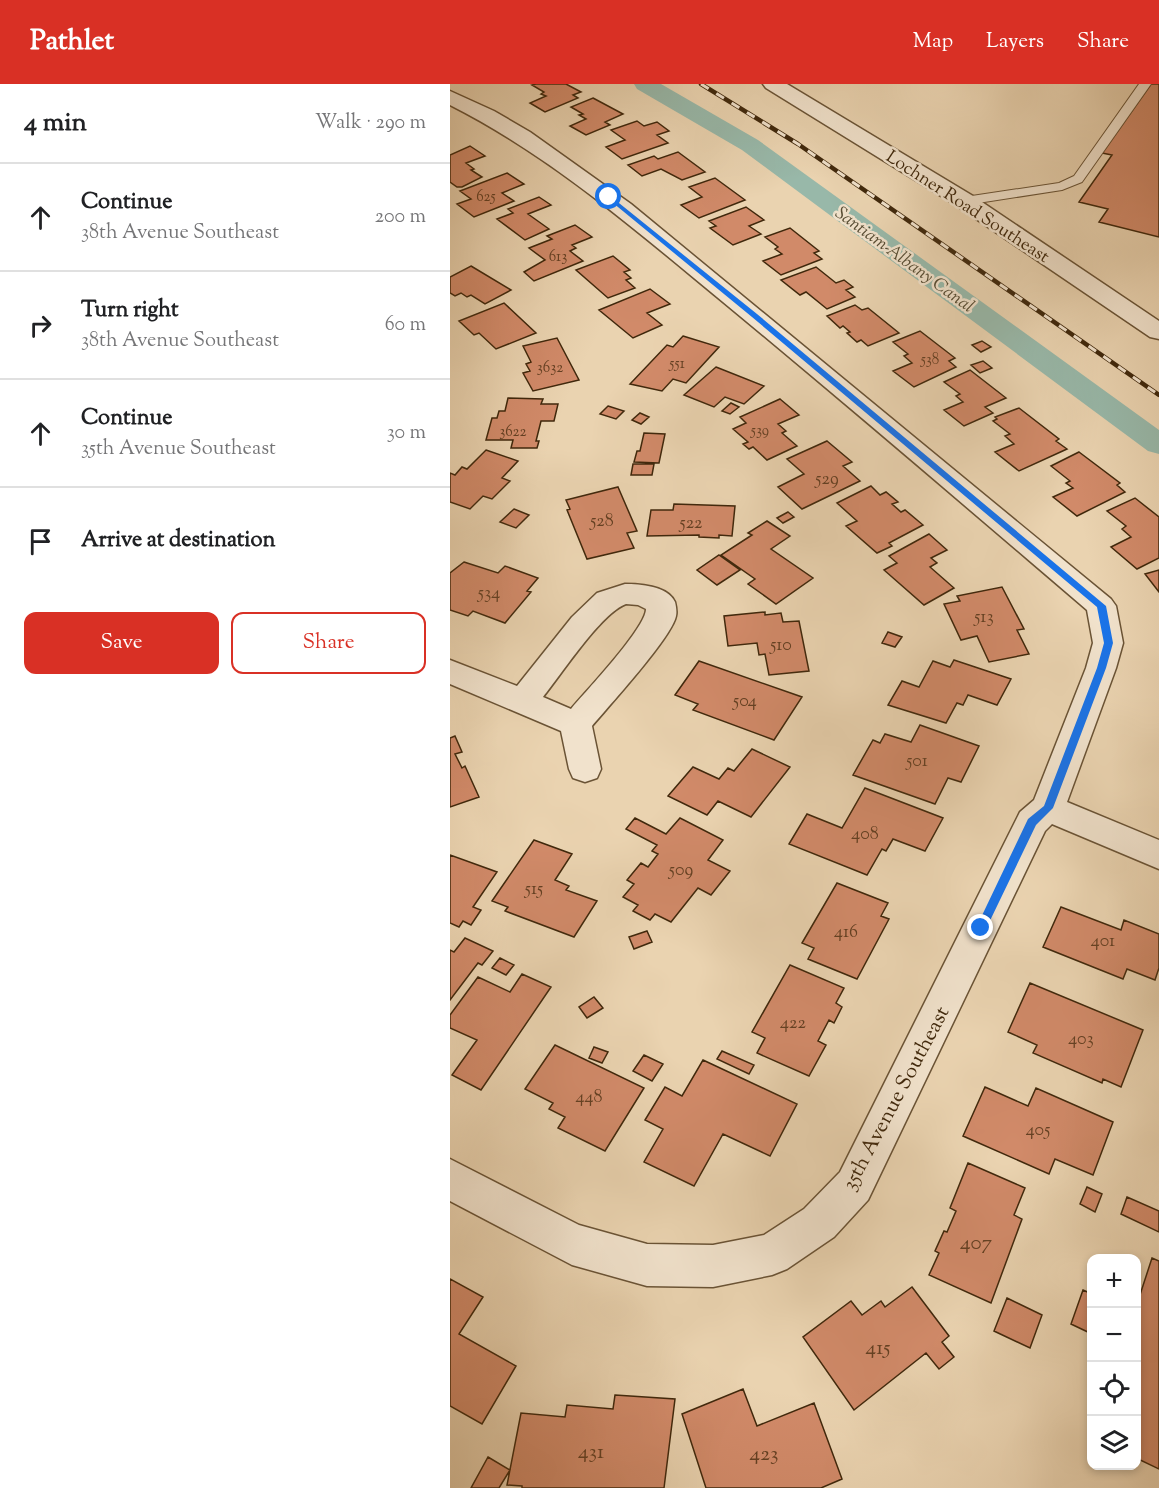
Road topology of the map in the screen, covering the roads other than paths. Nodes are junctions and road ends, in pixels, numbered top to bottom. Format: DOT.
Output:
graph roads {
  1 [pos="774,84"];
  2 [pos="1145,84"];
  3 [pos="450,97"];
  4 [pos="965,201"];
  5 [pos="1159,332"];
  6 [pos="450,671"];
  7 [pos="523,701"];
  8 [pos="576,724"];
  9 [pos="585,769"];
  10 [pos="1048,808"];
  11 [pos="1159,855"];
  12 [pos="450,1179"];
  1 -- 4 [label="street, Lochner Road Southeast"];
  2 -- 4 [label="lane"];
  3 -- 10 [label="street"];
  4 -- 5 [label="street, Lochner Road Southeast"];
  6 -- 7 [label="street"];
  7 -- 8 [label="street"];
  7 -- 8 [label="street"];
  8 -- 9 [label="street"];
  10 -- 11 [label="street"];
  10 -- 12 [label="street, 35th Avenue Southeast"];
}
